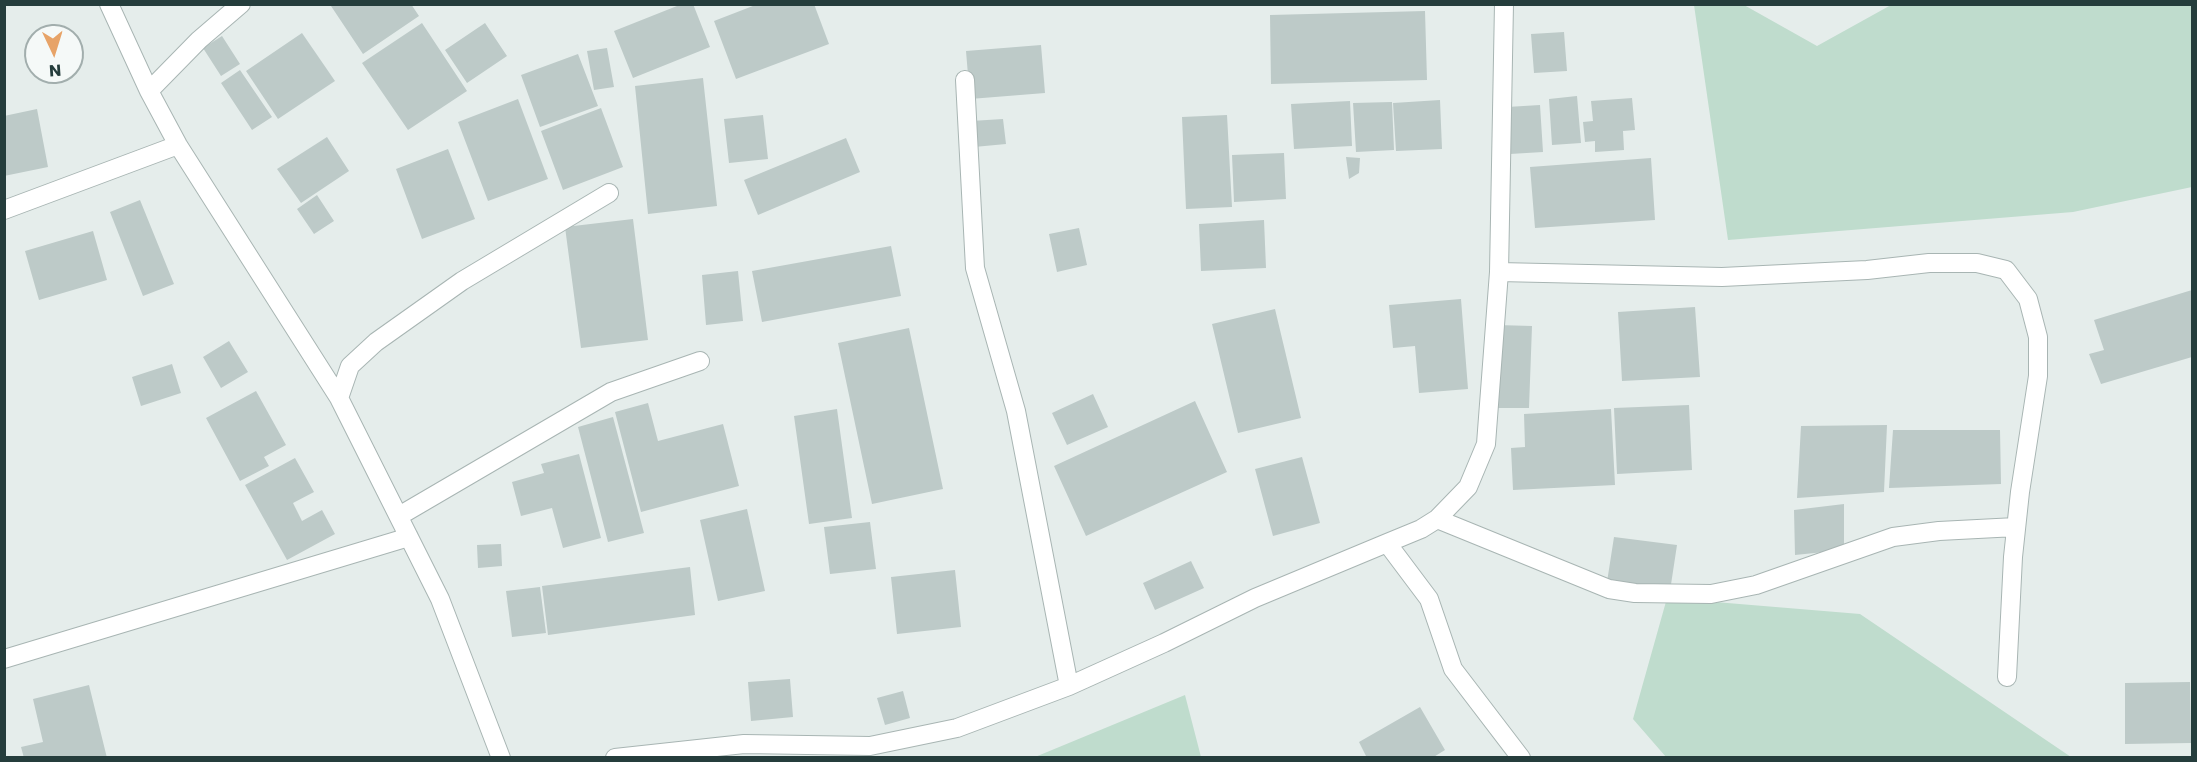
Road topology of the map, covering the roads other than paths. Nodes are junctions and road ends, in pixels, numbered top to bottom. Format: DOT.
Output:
graph roads {
  1 [pos="109,4"];
  2 [pos="241,4"];
  3 [pos="1504,4"];
  4 [pos="965,81"];
  5 [pos="149,91"];
  6 [pos="178,145"];
  7 [pos="609,193"];
  8 [pos="4,210"];
  9 [pos="1499,272"];
  10 [pos="700,361"];
  11 [pos="339,398"];
  12 [pos="399,516"];
  13 [pos="1437,519"];
  14 [pos="2016,527"];
  15 [pos="409,537"];
  16 [pos="1387,543"];
  17 [pos="4,659"];
  18 [pos="2007,677"];
  19 [pos="1070,686"];
  20 [pos="501,758"];
  21 [pos="615,758"];
  22 [pos="1521,758"];
  1 -- 5 [label="street"];
  2 -- 5 [label="street"];
  3 -- 9 [label="street"];
  4 -- 19 [label="street"];
  5 -- 6 [label="street"];
  6 -- 8 [label="street"];
  6 -- 11 [label="street"];
  7 -- 11 [label="street"];
  9 -- 13 [label="street"];
  9 -- 14 [label="street"];
  10 -- 12 [label="street"];
  11 -- 12 [label="street"];
  12 -- 15 [label="street"];
  13 -- 14 [label="street"];
  13 -- 16 [label="street"];
  14 -- 18 [label="street"];
  15 -- 17 [label="street"];
  15 -- 20 [label="street"];
  16 -- 19 [label="street"];
  16 -- 22 [label="street"];
  19 -- 21 [label="street"];
}
